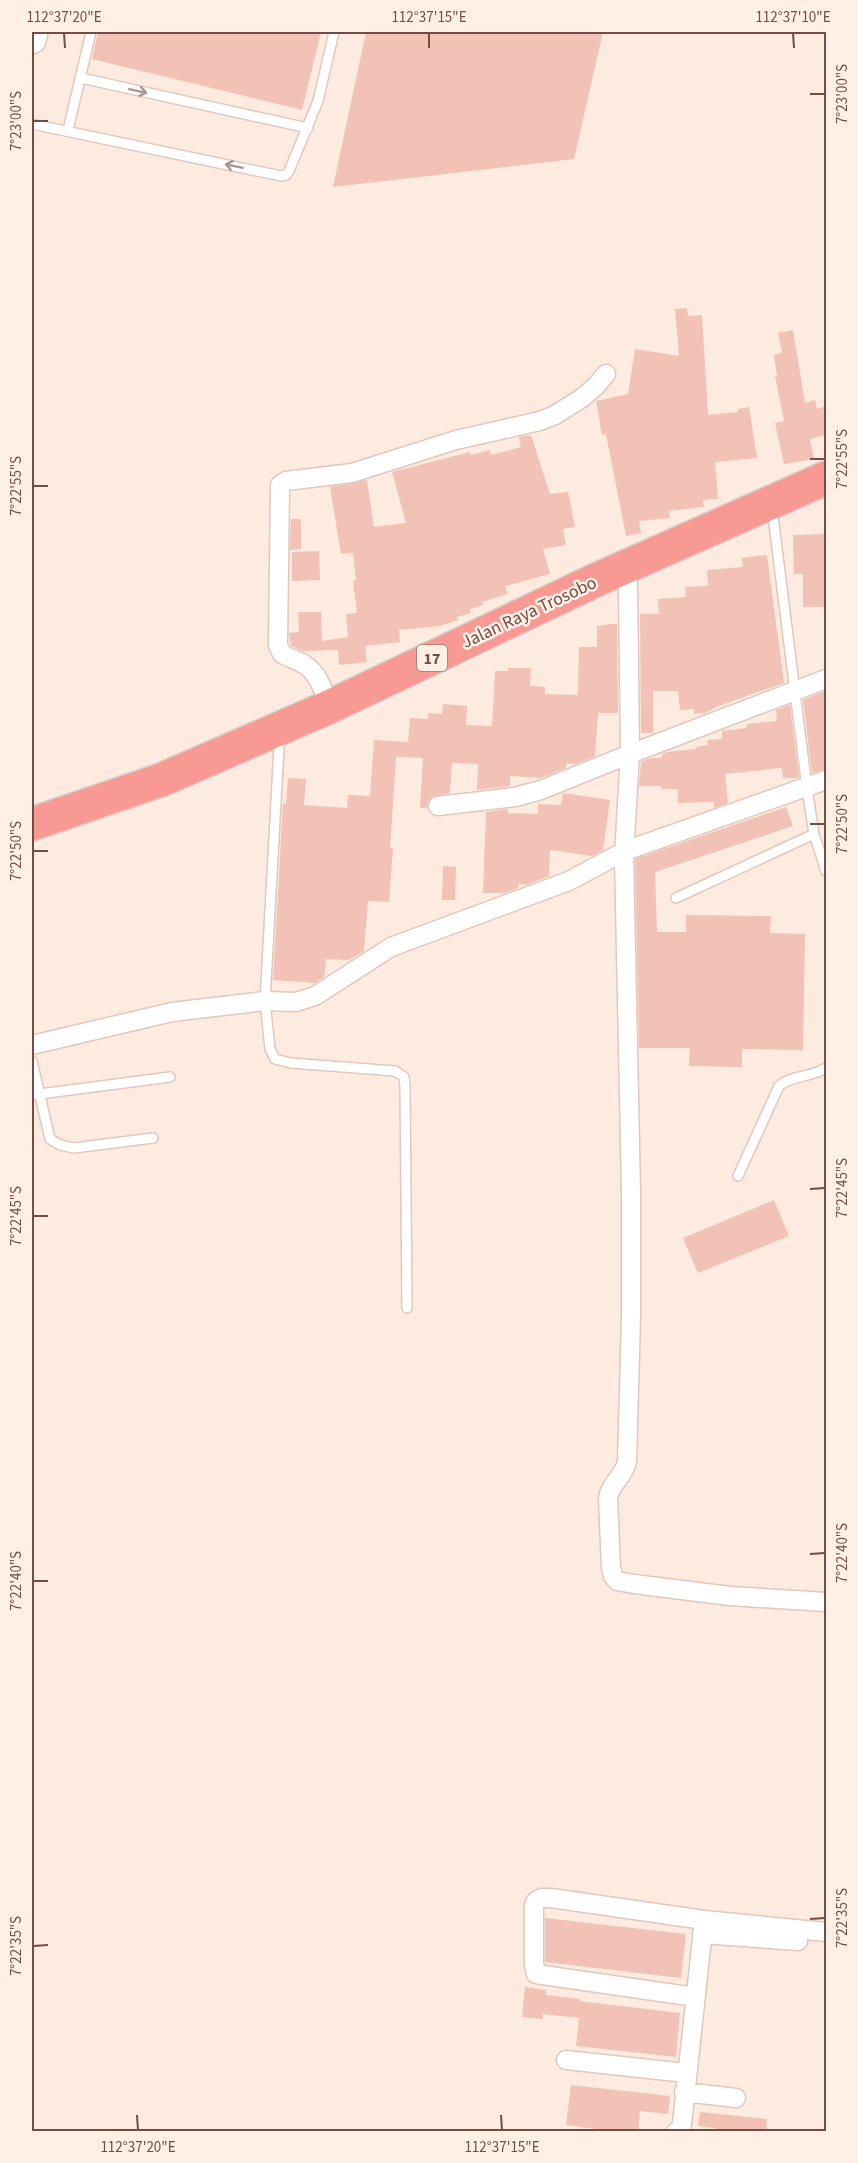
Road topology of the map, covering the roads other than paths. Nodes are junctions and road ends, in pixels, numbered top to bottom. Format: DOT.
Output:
graph roads {
  1 [pos="34,32"];
  2 [pos="91,32"];
  3 [pos="334,32"];
  4 [pos="32,40"];
  5 [pos="81,78"];
  6 [pos="32,124"];
  7 [pos="308,128"];
  8 [pos="68,130"];
  9 [pos="606,374"];
  10 [pos="826,478"];
  11 [pos="826,495"];
  12 [pos="773,516"];
  13 [pos="636,574"];
  14 [pos="826,679"];
  15 [pos="795,691"];
  16 [pos="324,695"];
  17 [pos="279,747"];
  18 [pos="630,754"];
  19 [pos="826,780"];
  20 [pos="808,795"];
  21 [pos="438,806"];
  22 [pos="32,824"];
  23 [pos="814,834"];
  24 [pos="32,841"];
  25 [pos="624,859"];
  26 [pos="826,871"];
  27 [pos="676,898"];
  28 [pos="265,1006"];
  29 [pos="32,1045"];
  30 [pos="32,1061"];
  31 [pos="826,1068"];
  32 [pos="170,1077"];
  33 [pos="35,1095"];
  34 [pos="153,1138"];
  35 [pos="738,1176"];
  36 [pos="407,1308"];
  37 [pos="826,1602"];
  38 [pos="703,1927"];
  39 [pos="826,1932"];
  40 [pos="826,1944"];
  41 [pos="695,1997"];
  42 [pos="566,2060"];
  43 [pos="686,2073"];
  44 [pos="684,2092"];
  45 [pos="736,2098"];
  46 [pos="676,2132"];
  1 -- 4 [label="main road"];
  2 -- 5 [label="lane"];
  3 -- 7 [label="lane"];
  5 -- 7 [label="lane, one-way"];
  5 -- 8 [label="lane"];
  6 -- 8 [label="lane"];
  7 -- 8 [label="lane, one-way"];
  9 -- 16 [label="street"];
  10 -- 13 [label="highway, Jalan Raya Trosobo / 17"];
  11 -- 12 [label="highway, Jalan Raya Trosobo / 17"];
  12 -- 13 [label="highway, Jalan Raya Trosobo / 17"];
  12 -- 15 [label="lane"];
  13 -- 16 [label="highway, Jalan Raya Trosobo / 17"];
  13 -- 17 [label="highway, Jalan Raya Trosobo / 17"];
  13 -- 18 [label="street"];
  14 -- 15 [label="street"];
  15 -- 18 [label="street"];
  15 -- 20 [label="lane"];
  16 -- 22 [label="highway, Jalan Raya Trosobo / 17"];
  17 -- 24 [label="highway, Jalan Raya Trosobo / 17"];
  17 -- 28 [label="lane"];
  18 -- 21 [label="street"];
  18 -- 25 [label="street"];
  19 -- 20 [label="street"];
  20 -- 23 [label="lane"];
  20 -- 25 [label="street"];
  23 -- 26 [label="lane"];
  23 -- 27 [label="lane"];
  25 -- 28 [label="street"];
  25 -- 37 [label="street"];
  28 -- 29 [label="street"];
  28 -- 36 [label="lane"];
  30 -- 33 [label="lane"];
  31 -- 35 [label="lane"];
  32 -- 33 [label="lane"];
  33 -- 34 [label="lane"];
  38 -- 39 [label="street"];
  38 -- 40 [label="street"];
  38 -- 41 [label="street"];
  38 -- 41 [label="street"];
  41 -- 43 [label="street"];
  42 -- 43 [label="street"];
  43 -- 44 [label="street"];
  44 -- 45 [label="street"];
  44 -- 46 [label="street"];
}
